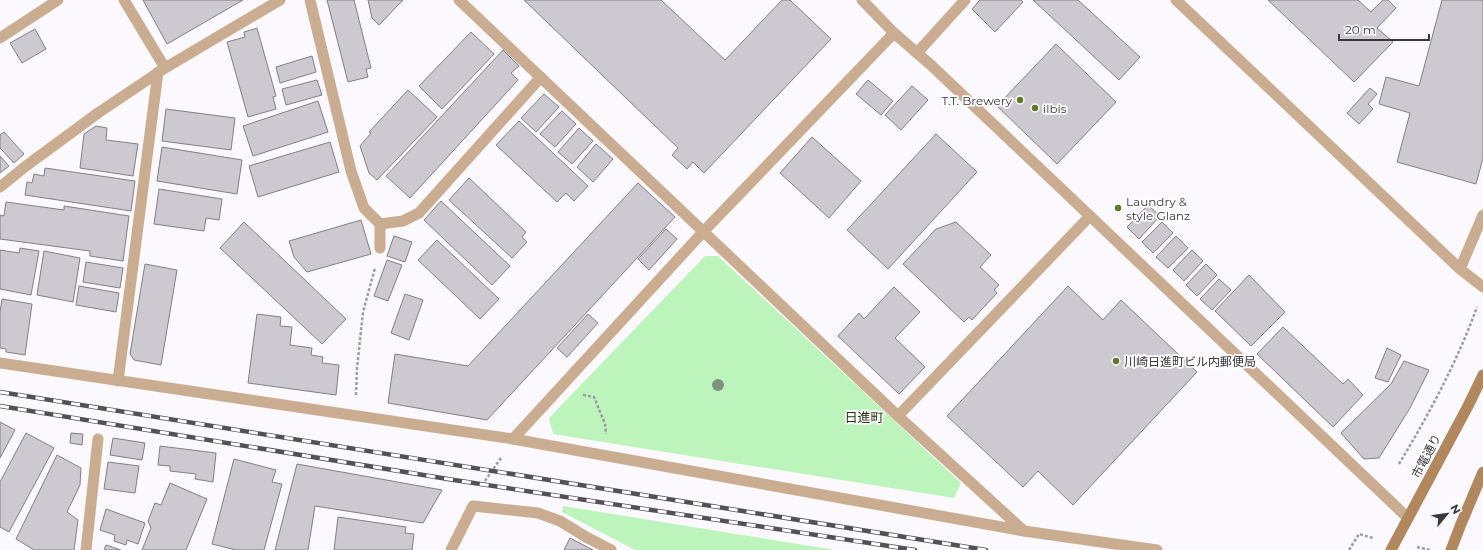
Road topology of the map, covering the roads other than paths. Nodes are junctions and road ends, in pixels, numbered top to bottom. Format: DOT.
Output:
graph roads {
  1 [pos="58,0"];
  2 [pos="124,0"];
  3 [pos="280,0"];
  4 [pos="310,0"];
  5 [pos="459,0"];
  6 [pos="862,0"];
  7 [pos="964,0"];
  8 [pos="1176,0"];
  9 [pos="894,33"];
  10 [pos="0,38"];
  11 [pos="917,53"];
  12 [pos="161,70"];
  13 [pos="541,77"];
  14 [pos="0,187"];
  15 [pos="1483,215"];
  16 [pos="1090,216"];
  17 [pos="380,224"];
  18 [pos="703,232"];
  19 [pos="380,248"];
  20 [pos="1460,268"];
  21 [pos="1483,287"];
  22 [pos="0,363"];
  23 [pos="1483,375"];
  24 [pos="118,381"];
  25 [pos="898,416"];
  26 [pos="98,439"];
  27 [pos="513,439"];
  28 [pos="1483,472"];
  29 [pos="1408,518"];
  30 [pos="1024,531"];
  31 [pos="86,550"];
  32 [pos="451,550"];
  33 [pos="611,550"];
  34 [pos="1157,550"];
  35 [pos="1391,550"];
  36 [pos="1451,550"];
  1 -- 10 [label="street"];
  2 -- 12 [label="street"];
  3 -- 12 [label="street"];
  4 -- 17 [label="street"];
  5 -- 13 [label="street"];
  6 -- 9 [label="street"];
  7 -- 11 [label="street"];
  8 -- 20 [label="street"];
  9 -- 11 [label="street"];
  9 -- 18 [label="street"];
  11 -- 16 [label="street"];
  12 -- 14 [label="street"];
  12 -- 24 [label="street"];
  13 -- 17 [label="street"];
  13 -- 18 [label="street"];
  15 -- 20 [label="street"];
  16 -- 25 [label="street"];
  16 -- 29 [label="street"];
  17 -- 19 [label="street"];
  18 -- 25 [label="street"];
  18 -- 27 [label="street"];
  20 -- 21 [label="street"];
  22 -- 24 [label="street"];
  23 -- 29 [label="main road, 市電通り"];
  24 -- 27 [label="street"];
  25 -- 30 [label="street"];
  26 -- 31 [label="street"];
  27 -- 30 [label="street"];
  28 -- 36 [label="main road"];
  29 -- 35 [label="main road, 市電通り"];
  30 -- 34 [label="street"];
  32 -- 33 [label="street"];
}
